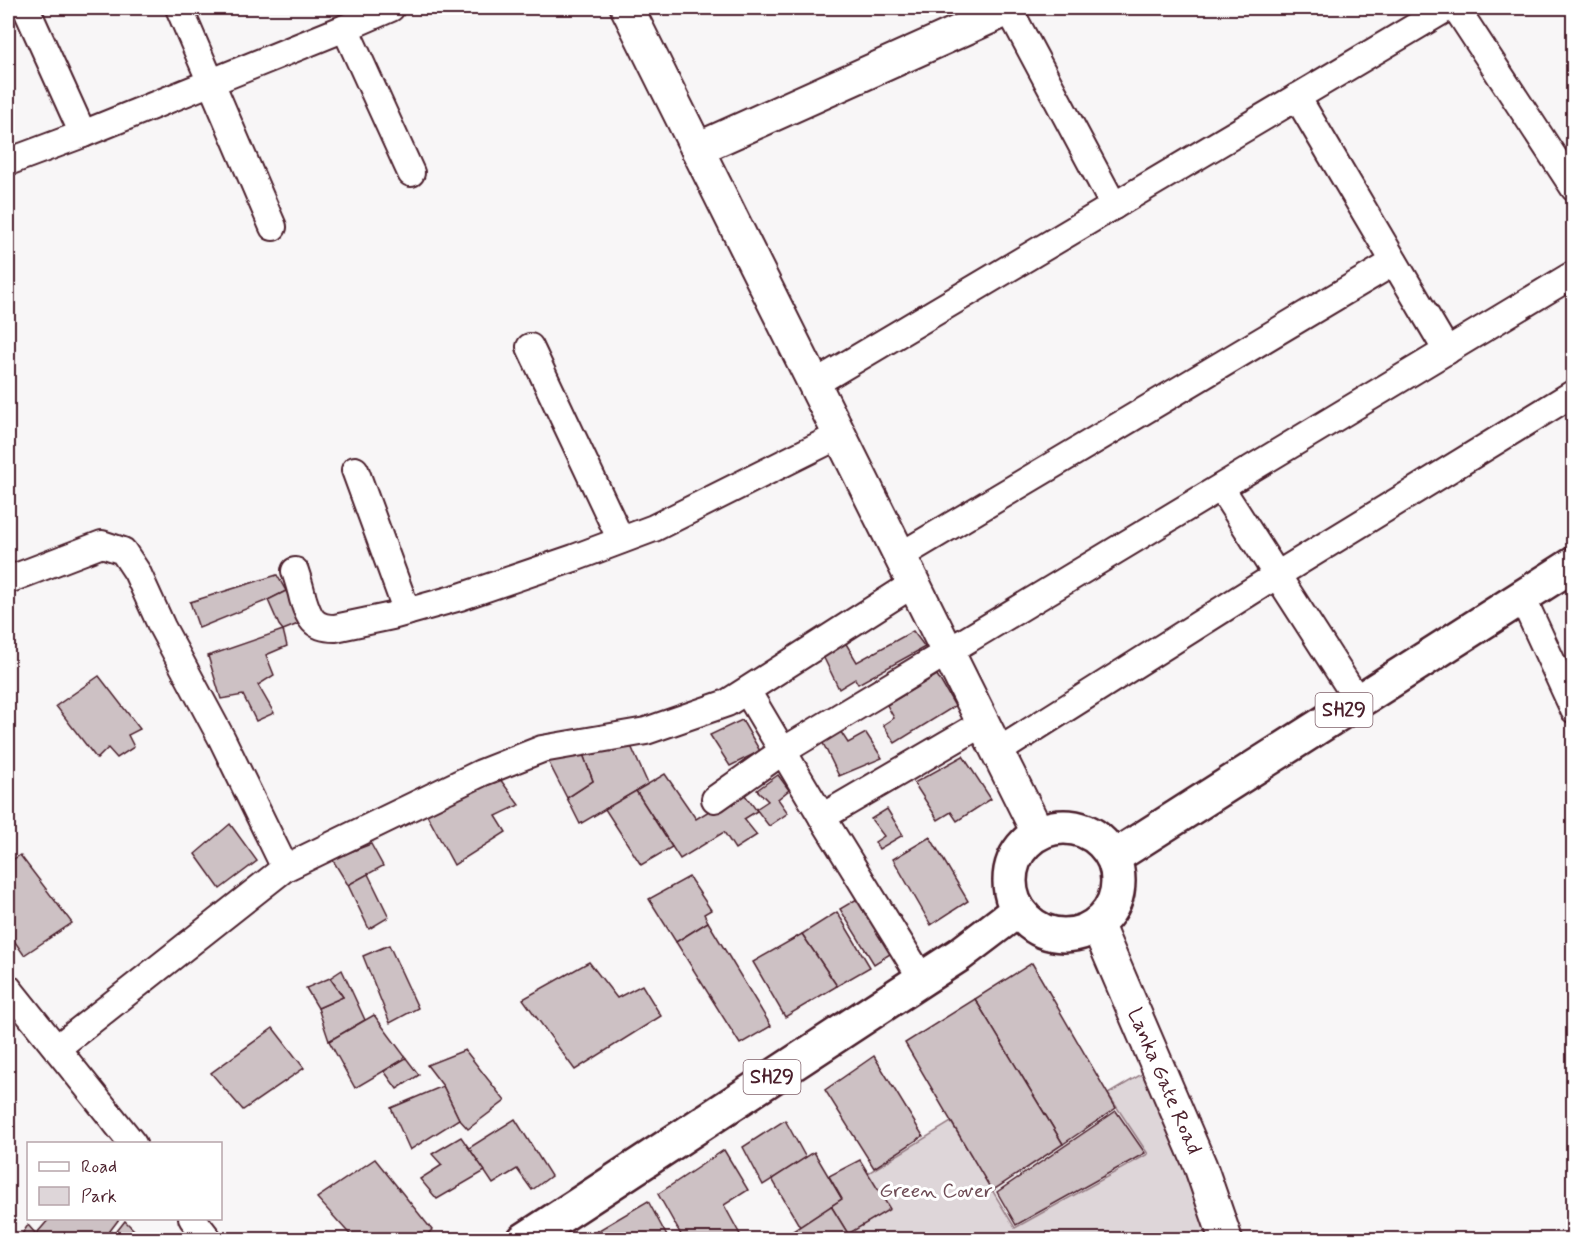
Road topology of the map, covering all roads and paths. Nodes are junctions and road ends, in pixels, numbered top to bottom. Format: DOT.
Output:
graph roads {
  1 [pos="26,8"];
  2 [pos="179,8"];
  3 [pos="391,8"];
  4 [pos="627,8"];
  5 [pos="1010,8"];
  6 [pos="1447,8"];
  7 [pos="1456,8"];
  8 [pos="345,28"];
  9 [pos="211,82"];
  10 [pos="1297,97"];
  11 [pos="83,134"];
  12 [pos="697,148"];
  13 [pos="8,162"];
  14 [pos="411,173"];
  15 [pos="1574,188"];
  16 [pos="1114,206"];
  17 [pos="273,227"];
  18 [pos="1394,262"];
  19 [pos="1574,274"];
  20 [pos="530,347"];
  21 [pos="1446,351"];
  22 [pos="814,384"];
  23 [pos="1574,393"];
  24 [pos="840,435"];
  25 [pos="355,470"];
  26 [pos="1221,488"];
  27 [pos="621,540"];
  28 [pos="900,556"];
  29 [pos="1574,564"];
  30 [pos="295,571"];
  31 [pos="1277,575"];
  32 [pos="8,580"];
  33 [pos="913,584"];
  34 [pos="1521,597"];
  35 [pos="407,612"];
  36 [pos="948,653"];
  37 [pos="747,691"];
  38 [pos="1358,701"];
  39 [pos="1574,710"];
  40 [pos="983,723"];
  41 [pos="783,751"];
  42 [pos="998,752"];
  43 [pos="715,799"];
  44 [pos="822,818"];
  45 [pos="1038,833"];
  46 [pos="1114,857"];
  47 [pos="285,868"];
  48 [pos="1018,910"];
  49 [pos="1097,925"];
  50 [pos="922,979"];
  51 [pos="8,988"];
  52 [pos="57,1048"];
  53 [pos="132,1142"];
  54 [pos="194,1220"];
  55 [pos="209,1239"];
  56 [pos="524,1239"];
  57 [pos="1226,1239"];
  1 -- 11 [label="street"];
  2 -- 9 [label="street"];
  3 -- 8 [label="street"];
  4 -- 12 [label="street"];
  5 -- 12 [label="street"];
  5 -- 16 [label="street"];
  6 -- 10 [label="street"];
  7 -- 15 [label="street"];
  8 -- 9 [label="street"];
  8 -- 14 [label="street"];
  9 -- 11 [label="street"];
  9 -- 17 [label="street"];
  10 -- 16 [label="street"];
  10 -- 18 [label="street"];
  11 -- 13 [label="street"];
  12 -- 22 [label="street"];
  16 -- 22 [label="street"];
  18 -- 21 [label="street"];
  18 -- 28 [label="street"];
  19 -- 21 [label="street"];
  20 -- 27 [label="street"];
  21 -- 26 [label="street"];
  22 -- 24 [label="street"];
  23 -- 31 [label="street"];
  24 -- 27 [label="street"];
  24 -- 28 [label="street"];
  25 -- 35 [label="street"];
  26 -- 31 [label="street"];
  26 -- 36 [label="street"];
  27 -- 35 [label="street"];
  28 -- 33 [label="street"];
  29 -- 34 [label="main road, SH29"];
  30 -- 35 [label="street"];
  31 -- 38 [label="street"];
  31 -- 42 [label="street"];
  32 -- 47 [label="street"];
  33 -- 36 [label="street"];
  33 -- 37 [label="street"];
  34 -- 38 [label="main road, SH29"];
  34 -- 39 [label="street"];
  36 -- 40 [label="street"];
  36 -- 41 [label="street"];
  37 -- 41 [label="street"];
  37 -- 47 [label="street"];
  38 -- 46 [label="main road, SH29"];
  40 -- 42 [label="street"];
  40 -- 44 [label="street"];
  41 -- 43 [label="street"];
  41 -- 44 [label="street"];
  42 -- 45 [label="street"];
  44 -- 50 [label="street"];
  45 -- 46 [label="main road"];
  45 -- 48 [label="main road"];
  46 -- 49 [label="main road"];
  47 -- 52 [label="street"];
  48 -- 49 [label="main road"];
  48 -- 50 [label="main road, SH29"];
  49 -- 57 [label="street, Lanka Gate Road"];
  50 -- 56 [label="main road, SH29"];
  51 -- 52 [label="street"];
  52 -- 53 [label="street"];
  54 -- 55 [label="street"];
}
